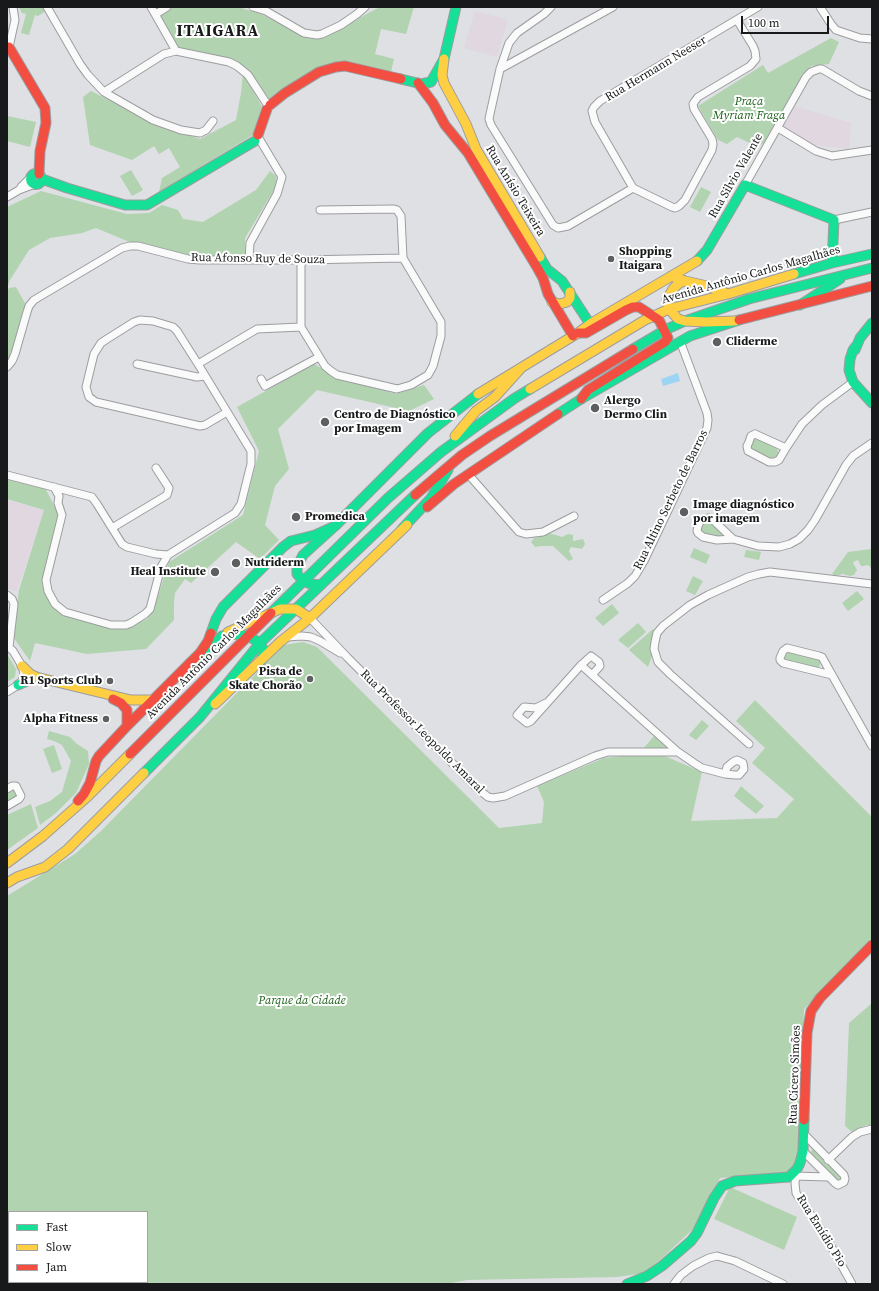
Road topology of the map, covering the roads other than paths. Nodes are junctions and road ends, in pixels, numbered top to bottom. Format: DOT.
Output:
graph roads {
  1 [pos="13,7"];
  2 [pos="47,7"];
  3 [pos="151,7"];
  4 [pos="167,7"];
  5 [pos="253,7"];
  6 [pos="364,7"];
  7 [pos="456,7"];
  8 [pos="551,7"];
  9 [pos="613,7"];
  10 [pos="758,7"];
  11 [pos="820,7"];
  12 [pos="601,11"];
  13 [pos="156,14"];
  14 [pos="737,20"];
  15 [pos="872,39"];
  16 [pos="8,47"];
  17 [pos="176,51"];
  18 [pos="444,58"];
  19 [pos="500,70"];
  20 [pos="431,82"];
  21 [pos="418,83"];
  22 [pos="444,83"];
  23 [pos="104,92"];
  24 [pos="427,94"];
  25 [pos="872,96"];
  26 [pos="267,105"];
  27 [pos="213,121"];
  28 [pos="778,128"];
  29 [pos="470,133"];
  30 [pos="258,139"];
  31 [pos="458,140"];
  32 [pos="872,150"];
  33 [pos="35,179"];
  34 [pos="745,184"];
  35 [pos="633,188"];
  36 [pos="7,197"];
  37 [pos="320,210"];
  38 [pos="872,212"];
  39 [pos="834,220"];
  40 [pos="872,254"];
  41 [pos="403,258"];
  42 [pos="249,260"];
  43 [pos="301,260"];
  44 [pos="832,263"];
  45 [pos="872,268"];
  46 [pos="848,273"];
  47 [pos="671,276"];
  48 [pos="685,281"];
  49 [pos="650,289"];
  50 [pos="871,289"];
  51 [pos="570,292"];
  52 [pos="728,294"];
  53 [pos="552,302"];
  54 [pos="800,305"];
  55 [pos="669,309"];
  56 [pos="654,316"];
  57 [pos="684,321"];
  58 [pos="736,321"];
  59 [pos="872,323"];
  60 [pos="590,324"];
  61 [pos="301,327"];
  62 [pos="665,330"];
  63 [pos="576,335"];
  64 [pos="680,341"];
  65 [pos="319,357"];
  66 [pos="137,364"];
  67 [pos="198,364"];
  68 [pos="7,367"];
  69 [pos="522,367"];
  70 [pos="205,376"];
  71 [pos="262,379"];
  72 [pos="852,379"];
  73 [pos="581,399"];
  74 [pos="872,403"];
  75 [pos="227,412"];
  76 [pos="872,443"];
  77 [pos="786,448"];
  78 [pos="441,452"];
  79 [pos="462,455"];
  80 [pos="156,468"];
  81 [pos="468,474"];
  82 [pos="7,475"];
  83 [pos="54,487"];
  84 [pos="66,490"];
  85 [pos="59,496"];
  86 [pos="574,516"];
  87 [pos="335,526"];
  88 [pos="112,528"];
  89 [pos="402,529"];
  90 [pos="733,539"];
  91 [pos="156,554"];
  92 [pos="168,555"];
  93 [pos="161,567"];
  94 [pos="303,581"];
  95 [pos="872,584"];
  96 [pos="321,585"];
  97 [pos="7,595"];
  98 [pos="603,600"];
  99 [pos="296,609"];
  100 [pos="269,615"];
  101 [pos="310,618"];
  102 [pos="222,636"];
  103 [pos="248,636"];
  104 [pos="287,637"];
  105 [pos="260,643"];
  106 [pos="8,647"];
  107 [pos="347,658"];
  108 [pos="261,661"];
  109 [pos="190,663"];
  110 [pos="581,665"];
  111 [pos="22,666"];
  112 [pos="592,675"];
  113 [pos="832,675"];
  114 [pos="36,677"];
  115 [pos="18,685"];
  116 [pos="7,692"];
  117 [pos="109,696"];
  118 [pos="153,700"];
  119 [pos="546,703"];
  120 [pos="200,717"];
  121 [pos="126,726"];
  122 [pos="749,744"];
  123 [pos="872,746"];
  124 [pos="678,752"];
  125 [pos="725,774"];
  126 [pos="7,789"];
  127 [pos="7,806"];
  128 [pos="59,822"];
  129 [pos="7,863"];
  130 [pos="7,882"];
  131 [pos="872,945"];
  132 [pos="872,1129"];
  133 [pos="805,1135"];
  134 [pos="803,1151"];
  135 [pos="828,1160"];
  136 [pos="793,1176"];
  137 [pos="829,1177"];
  138 [pos="626,1284"];
  139 [pos="674,1284"];
  140 [pos="783,1284"];
  141 [pos="852,1284"];
  1 -- 16 [label="street"];
  2 -- 23 [label="street"];
  3 -- 13 [label="street"];
  4 -- 13 [label="street"];
  5 -- 6 [label="street"];
  7 -- 18 [label="street"];
  8 -- 19 [label="street"];
  9 -- 12 [label="street"];
  10 -- 14 [label="street, Rua Hermann Neeser"];
  11 -- 15 [label="street"];
  12 -- 19 [label="street"];
  13 -- 17 [label="street"];
  14 -- 35 [label="street, Rua Hermann Neeser"];
  14 -- 35 [label="street"];
  16 -- 33 [label="street"];
  17 -- 23 [label="street"];
  17 -- 26 [label="street"];
  18 -- 20 [label="street"];
  18 -- 22 [label="street, Rua Anísio Teixeira"];
  19 -- 35 [label="street"];
  20 -- 21 [label="street"];
  20 -- 22 [label="street"];
  20 -- 24 [label="street"];
  21 -- 24 [label="street, Rua Anísio Teixeira"];
  21 -- 26 [label="street"];
  22 -- 29 [label="street, Rua Anísio Teixeira"];
  23 -- 27 [label="street"];
  24 -- 31 [label="street, Rua Anísio Teixeira"];
  25 -- 28 [label="street, Rua Silvio Valente"];
  26 -- 30 [label="street"];
  28 -- 32 [label="street"];
  28 -- 34 [label="street, Rua Silvio Valente"];
  29 -- 31 [label="street"];
  29 -- 51 [label="street, Rua Anísio Teixeira"];
  30 -- 33 [label="street"];
  30 -- 42 [label="street"];
  31 -- 53 [label="street, Rua Anísio Teixeira"];
  33 -- 36 [label="street"];
  34 -- 39 [label="street"];
  34 -- 47 [label="street, Rua Silvio Valente"];
  37 -- 41 [label="street"];
  38 -- 39 [label="street"];
  39 -- 44 [label="street"];
  40 -- 44 [label="street, Avenida Antônio Carlos Magalhães"];
  41 -- 43 [label="street, Rua Afonso Ruy de Souza"];
  41 -- 65 [label="street"];
  42 -- 43 [label="street, Rua Afonso Ruy de Souza"];
  42 -- 68 [label="street, Rua Afonso Ruy de Souza"];
  43 -- 61 [label="street"];
  44 -- 52 [label="street, Avenida Antônio Carlos Magalhães"];
  45 -- 46 [label="street, Avenida Antônio Carlos Magalhães"];
  46 -- 54 [label="street"];
  46 -- 57 [label="street, Avenida Antônio Carlos Magalhães"];
  47 -- 48 [label="street"];
  47 -- 49 [label="street, Rua Silvio Valente"];
  48 -- 52 [label="street"];
  48 -- 55 [label="street"];
  49 -- 60 [label="street, Avenida Antônio Carlos Magalhães"];
  50 -- 54 [label="street, Avenida Antônio Carlos Magalhães"];
  51 -- 53 [label="street"];
  51 -- 60 [label="street, Rua Anísio Teixeira"];
  52 -- 55 [label="street, Avenida Antônio Carlos Magalhães"];
  53 -- 63 [label="street, Rua Anísio Teixeira"];
  54 -- 58 [label="street, Avenida Antônio Carlos Magalhães"];
  55 -- 56 [label="street, Avenida Antônio Carlos Magalhães"];
  55 -- 57 [label="street"];
  56 -- 62 [label="street"];
  56 -- 63 [label="street"];
  56 -- 78 [label="street, Avenida Antônio Carlos Magalhães"];
  57 -- 58 [label="street"];
  57 -- 62 [label="street, Avenida Antônio Carlos Magalhães"];
  58 -- 64 [label="street, Avenida Antônio Carlos Magalhães"];
  59 -- 72 [label="street"];
  60 -- 63 [label="street, Avenida Antônio Carlos Magalhães"];
  61 -- 65 [label="street"];
  61 -- 67 [label="street"];
  62 -- 73 [label="street"];
  62 -- 79 [label="street, Avenida Antônio Carlos Magalhães"];
  63 -- 69 [label="street, Avenida Antônio Carlos Magalhães"];
  64 -- 73 [label="street, Avenida Antônio Carlos Magalhães"];
  64 -- 98 [label="street, Rua Altino Serbeto de Barros"];
  65 -- 71 [label="street"];
  66 -- 70 [label="street"];
  67 -- 70 [label="street"];
  67 -- 75 [label="street"];
  69 -- 78 [label="street"];
  69 -- 87 [label="street, Avenida Antônio Carlos Magalhães"];
  70 -- 75 [label="street"];
  72 -- 74 [label="street"];
  72 -- 77 [label="street"];
  73 -- 81 [label="street, Avenida Antônio Carlos Magalhães"];
  75 -- 92 [label="street"];
  76 -- 90 [label="street"];
  77 -- 77 [label="street"];
  78 -- 94 [label="street, Avenida Antônio Carlos Magalhães"];
  79 -- 89 [label="street"];
  79 -- 96 [label="street, Avenida Antônio Carlos Magalhães"];
  80 -- 88 [label="street"];
  81 -- 86 [label="street"];
  81 -- 89 [label="street, Avenida Antônio Carlos Magalhães"];
  82 -- 83 [label="street"];
  83 -- 84 [label="street"];
  83 -- 85 [label="street"];
  84 -- 85 [label="street"];
  84 -- 88 [label="street"];
  85 -- 93 [label="street"];
  87 -- 94 [label="street"];
  87 -- 109 [label="street, Avenida Antônio Carlos Magalhães"];
  88 -- 91 [label="street"];
  89 -- 101 [label="street, Avenida Antônio Carlos Magalhães"];
  90 -- 90 [label="street"];
  91 -- 92 [label="street"];
  91 -- 93 [label="street"];
  92 -- 93 [label="street"];
  94 -- 96 [label="street"];
  94 -- 100 [label="street, Avenida Antônio Carlos Magalhães"];
  95 -- 122 [label="street"];
  96 -- 99 [label="street, Avenida Antônio Carlos Magalhães"];
  97 -- 106 [label="street"];
  99 -- 100 [label="street"];
  99 -- 101 [label="street"];
  99 -- 105 [label="street, Avenida Antônio Carlos Magalhães"];
  100 -- 102 [label="street"];
  100 -- 103 [label="street, Avenida Antônio Carlos Magalhães"];
  101 -- 104 [label="street, Avenida Antônio Carlos Magalhães"];
  101 -- 107 [label="street, Rua Professor Leopoldo Amaral"];
  102 -- 103 [label="street"];
  102 -- 109 [label="street"];
  103 -- 105 [label="street"];
  103 -- 128 [label="street, Avenida Antônio Carlos Magalhães"];
  104 -- 107 [label="street, Rua Professor Leopoldo Amaral"];
  104 -- 108 [label="street, Avenida Antônio Carlos Magalhães"];
  105 -- 108 [label="street"];
  105 -- 120 [label="street, Avenida Antônio Carlos Magalhães"];
  106 -- 111 [label="street"];
  107 -- 124 [label="street, Rua Professor Leopoldo Amaral"];
  108 -- 120 [label="street, Avenida Antônio Carlos Magalhães"];
  109 -- 118 [label="street, Avenida Antônio Carlos Magalhães"];
  110 -- 112 [label="street"];
  110 -- 112 [label="street"];
  110 -- 119 [label="street"];
  111 -- 114 [label="street"];
  111 -- 115 [label="street"];
  112 -- 124 [label="street"];
  113 -- 113 [label="street"];
  113 -- 123 [label="street"];
  114 -- 115 [label="street"];
  114 -- 117 [label="street"];
  115 -- 116 [label="street"];
  117 -- 118 [label="street"];
  117 -- 121 [label="street"];
  118 -- 121 [label="street, Avenida Antônio Carlos Magalhães"];
  120 -- 130 [label="street, Avenida Antônio Carlos Magalhães"];
  121 -- 128 [label="street, Avenida Antônio Carlos Magalhães"];
  124 -- 125 [label="street"];
  126 -- 127 [label="street"];
  128 -- 129 [label="street, Avenida Antônio Carlos Magalhães"];
  131 -- 133 [label="street, Rua Cícero Simões"];
  132 -- 135 [label="street"];
  133 -- 134 [label="street, Rua Cícero Simões"];
  133 -- 135 [label="street, Rua Cícero Simões"];
  134 -- 136 [label="street"];
  134 -- 137 [label="street"];
  135 -- 137 [label="street, Rua Cícero Simões"];
  136 -- 137 [label="street"];
  136 -- 138 [label="street"];
  136 -- 141 [label="street, Rua Emídio Pio"];
  139 -- 140 [label="street"];
}
